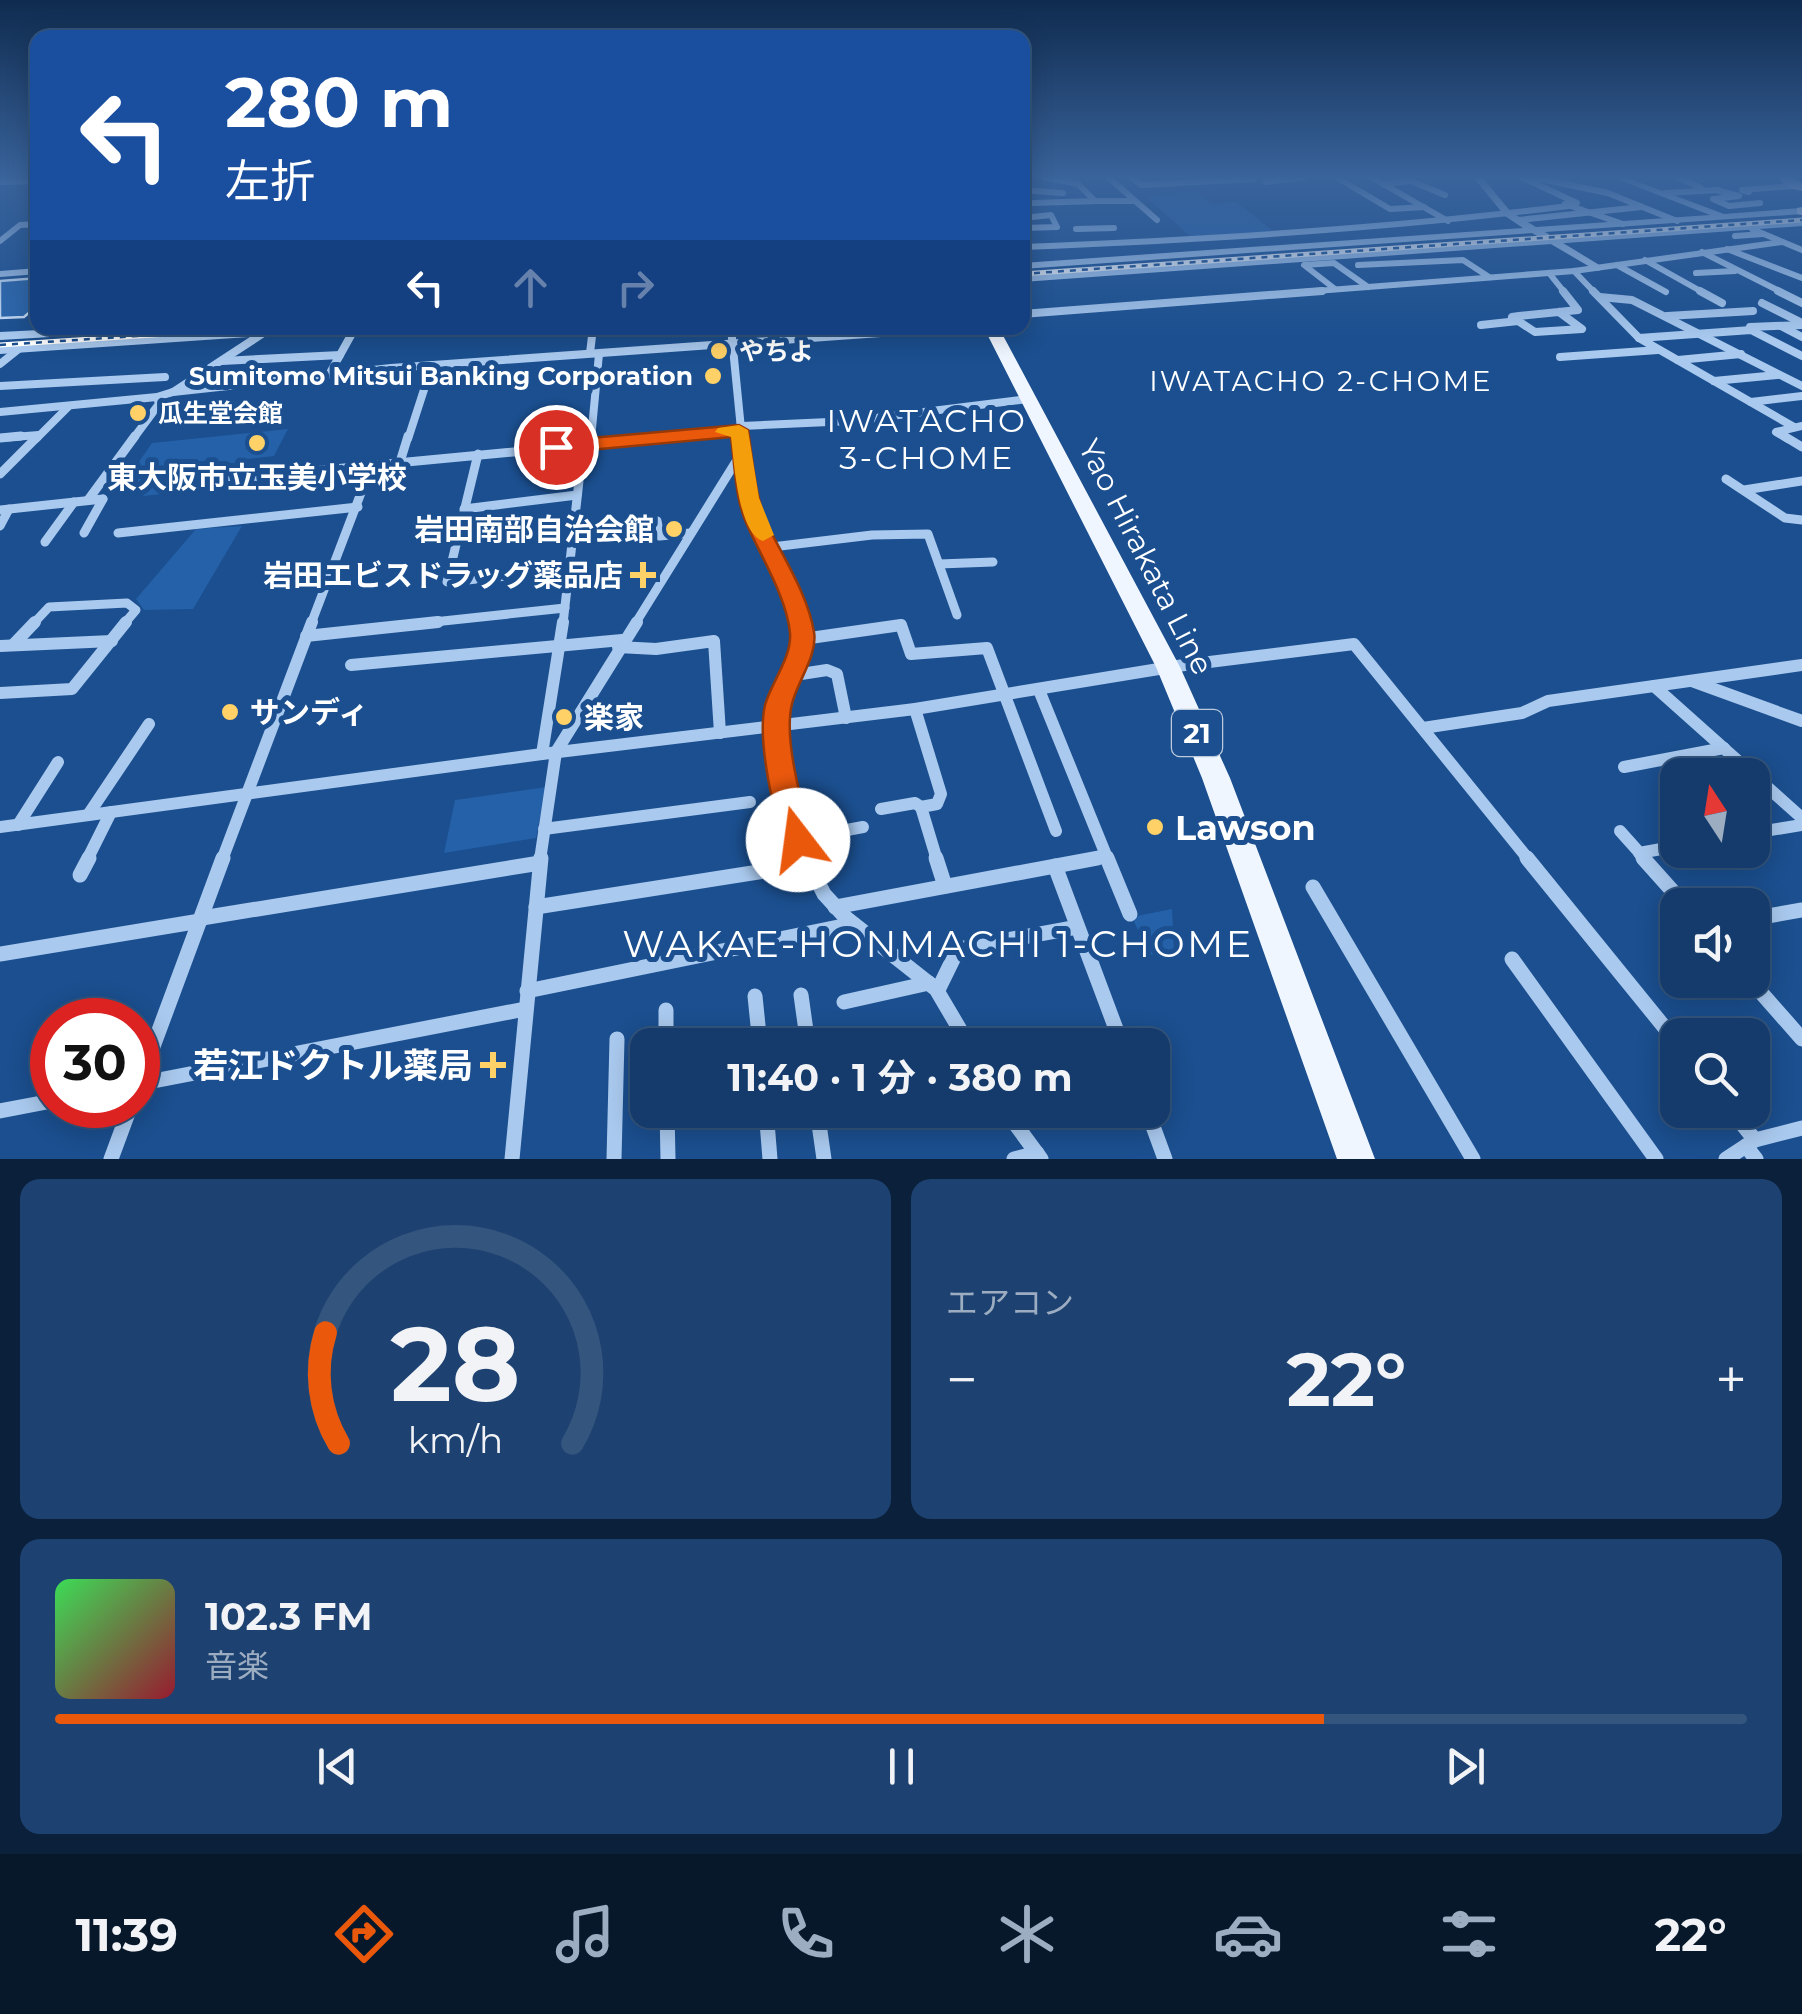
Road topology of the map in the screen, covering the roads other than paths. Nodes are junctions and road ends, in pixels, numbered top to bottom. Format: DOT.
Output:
graph roads {
  1 [pos="1116,231"];
  2 [pos="1316,231"];
  3 [pos="1517,231"];
  4 [pos="1534,231"];
  5 [pos="1674,231"];
  6 [pos="1758,231"];
  7 [pos="1764,234"];
  8 [pos="1735,236"];
  9 [pos="1547,240"];
  10 [pos="1125,242"];
  11 [pos="1802,242"];
  12 [pos="1784,243"];
  13 [pos="1030,247"];
  14 [pos="1726,249"];
  15 [pos="1802,250"];
  16 [pos="1702,252"];
  17 [pos="1644,259"];
  18 [pos="1393,262"];
  19 [pos="1030,265"];
  20 [pos="1358,265"];
  21 [pos="1616,265"];
  22 [pos="30,267"];
  23 [pos="1597,268"];
  24 [pos="1738,270"];
  25 [pos="1574,271"];
  26 [pos="23,272"];
  27 [pos="30,272"];
  28 [pos="1549,272"];
  29 [pos="1696,273"];
  30 [pos="0,274"];
  31 [pos="1489,277"];
  32 [pos="1030,278"];
  33 [pos="1802,278"];
  34 [pos="1421,282"];
  35 [pos="1368,287"];
  36 [pos="1336,289"];
  37 [pos="1666,292"];
  38 [pos="1599,297"];
  39 [pos="1722,303"];
  40 [pos="1762,303"];
  41 [pos="1802,303"];
  42 [pos="1754,311"];
  43 [pos="1559,312"];
  44 [pos="1030,313"];
  45 [pos="1718,313"];
  46 [pos="1666,316"];
  47 [pos="1518,321"];
  48 [pos="1802,324"];
  49 [pos="1481,325"];
  50 [pos="1780,326"];
  51 [pos="1748,329"];
  52 [pos="30,332"];
  53 [pos="1704,334"];
  54 [pos="36,335"];
  55 [pos="194,335"];
  56 [pos="260,335"];
  57 [pos="350,335"];
  58 [pos="593,335"];
  59 [pos="730,335"];
  60 [pos="832,335"];
  61 [pos="995,335"];
  62 [pos="0,336"];
  63 [pos="1802,337"];
  64 [pos="1639,338"];
  65 [pos="730,341"];
  66 [pos="20,349"];
  67 [pos="0,350"];
  68 [pos="1660,350"];
  69 [pos="594,354"];
  70 [pos="1741,354"];
  71 [pos="340,355"];
  72 [pos="1802,356"];
  73 [pos="1560,358"];
  74 [pos="221,360"];
  75 [pos="1677,360"];
  76 [pos="0,364"];
  77 [pos="432,366"];
  78 [pos="330,374"];
  79 [pos="1780,374"];
  80 [pos="165,377"];
  81 [pos="121,379"];
  82 [pos="1713,381"];
  83 [pos="0,386"];
  84 [pos="1802,386"];
  85 [pos="173,392"];
  86 [pos="1802,396"];
  87 [pos="157,398"];
  88 [pos="1028,398"];
  89 [pos="1750,402"];
  90 [pos="97,405"];
  91 [pos="69,407"];
  92 [pos="0,412"];
  93 [pos="1798,427"];
  94 [pos="740,428"];
  95 [pos="40,435"];
  96 [pos="0,438"];
  97 [pos="586,444"];
  98 [pos="1802,447"];
  99 [pos="478,454"];
  100 [pos="740,454"];
  101 [pos="400,462"];
  102 [pos="372,464"];
  103 [pos="0,474"];
  104 [pos="227,478"];
  105 [pos="1726,479"];
  106 [pos="1802,482"];
  107 [pos="1743,490"];
  108 [pos="578,495"];
  109 [pos="88,500"];
  110 [pos="74,502"];
  111 [pos="358,507"];
  112 [pos="464,509"];
  113 [pos="4,510"];
  114 [pos="574,520"];
  115 [pos="1802,520"];
  116 [pos="0,526"];
  117 [pos="587,530"];
  118 [pos="459,531"];
  119 [pos="84,532"];
  120 [pos="690,533"];
  121 [pos="118,534"];
  122 [pos="46,542"];
  123 [pos="772,547"];
  124 [pos="993,562"];
  125 [pos="938,564"];
  126 [pos="569,570"];
  127 [pos="565,608"];
  128 [pos="957,616"];
  129 [pos="306,636"];
  130 [pos="803,639"];
  131 [pos="112,641"];
  132 [pos="561,644"];
  133 [pos="620,644"];
  134 [pos="6,646"];
  135 [pos="351,665"];
  136 [pos="1799,667"];
  137 [pos="1168,668"];
  138 [pos="788,676"];
  139 [pos="1691,681"];
  140 [pos="1654,686"];
  141 [pos="1039,690"];
  142 [pos="0,694"];
  143 [pos="1004,695"];
  144 [pos="915,709"];
  145 [pos="846,718"];
  146 [pos="1802,721"];
  147 [pos="148,724"];
  148 [pos="776,727"];
  149 [pos="1423,728"];
  150 [pos="720,733"];
  151 [pos="1724,748"];
  152 [pos="549,753"];
  153 [pos="58,762"];
  154 [pos="1624,767"];
  155 [pos="249,793"];
  156 [pos="750,802"];
  157 [pos="921,807"];
  158 [pos="881,809"];
  159 [pos="112,812"];
  160 [pos="88,815"];
  161 [pos="1802,821"];
  162 [pos="18,824"];
  163 [pos="0,827"];
  164 [pos="864,827"];
  165 [pos="544,829"];
  166 [pos="1770,829"];
  167 [pos="1056,830"];
  168 [pos="1620,831"];
  169 [pos="798,840"];
  170 [pos="1660,849"];
  171 [pos="1638,852"];
  172 [pos="1107,856"];
  173 [pos="540,862"];
  174 [pos="808,864"];
  175 [pos="1054,866"];
  176 [pos="80,875"];
  177 [pos="945,886"];
  178 [pos="1312,887"];
  179 [pos="1669,888"];
  180 [pos="835,906"];
  181 [pos="536,907"];
  182 [pos="1802,910"];
  183 [pos="1130,914"];
  184 [pos="1770,916"];
  185 [pos="201,920"];
  186 [pos="852,924"];
  187 [pos="1078,927"];
  188 [pos="0,954"];
  189 [pos="1512,959"];
  190 [pos="934,987"];
  191 [pos="802,995"];
  192 [pos="755,996"];
  193 [pos="1766,998"];
  194 [pos="526,1001"];
  195 [pos="844,1002"];
  196 [pos="666,1010"];
  197 [pos="1660,1022"];
  198 [pos="160,1027"];
  199 [pos="666,1028"];
  200 [pos="758,1028"];
  201 [pos="806,1028"];
  202 [pos="959,1028"];
  203 [pos="1116,1028"];
  204 [pos="616,1038"];
  205 [pos="1802,1039"];
  206 [pos="160,1080"];
  207 [pos="30,1105"];
  208 [pos="0,1111"];
  209 [pos="122,1128"];
  210 [pos="667,1128"];
  211 [pos="767,1128"];
  212 [pos="820,1128"];
  213 [pos="1018,1128"];
  214 [pos="1154,1128"];
  215 [pos="1802,1128"];
  216 [pos="1752,1148"];
  217 [pos="1039,1156"];
  218 [pos="111,1159"];
  219 [pos="512,1159"];
  220 [pos="614,1159"];
  221 [pos="668,1159"];
  222 [pos="770,1159"];
  223 [pos="824,1159"];
  224 [pos="1014,1159"];
  225 [pos="1165,1159"];
  226 [pos="1356,1159"];
  227 [pos="1473,1159"];
  228 [pos="1656,1159"];
  229 [pos="1726,1159"];
  1 -- 10 [label="street"];
  2 -- 10 [label="street"];
  3 -- 19 [label="street"];
  4 -- 9 [label="street"];
  5 -- 9 [label="street"];
  6 -- 7 [label="street"];
  7 -- 8 [label="street"];
  7 -- 12 [label="street"];
  9 -- 23 [label="street"];
  9 -- 32 [label="street"];
  10 -- 13 [label="street"];
  11 -- 12 [label="street"];
  12 -- 14 [label="street"];
  12 -- 15 [label="street"];
  14 -- 16 [label="street"];
  14 -- 33 [label="street"];
  16 -- 17 [label="street"];
  16 -- 24 [label="street"];
  17 -- 21 [label="street"];
  17 -- 39 [label="street"];
  18 -- 20 [label="street"];
  18 -- 31 [label="street"];
  18 -- 34 [label="street"];
  21 -- 23 [label="street"];
  21 -- 37 [label="street"];
  22 -- 26 [label="street"];
  23 -- 25 [label="street"];
  24 -- 29 [label="street"];
  24 -- 41 [label="street"];
  25 -- 28 [label="street"];
  25 -- 38 [label="street"];
  26 -- 27 [label="street"];
  26 -- 30 [label="street"];
  28 -- 31 [label="street"];
  28 -- 43 [label="street"];
  31 -- 34 [label="street"];
  34 -- 35 [label="street"];
  35 -- 36 [label="street"];
  35 -- 36 [label="street"];
  36 -- 44 [label="street"];
  38 -- 46 [label="street"];
  38 -- 64 [label="street"];
  40 -- 48 [label="street"];
  42 -- 45 [label="street"];
  43 -- 47 [label="street"];
  43 -- 47 [label="street"];
  45 -- 46 [label="street"];
  45 -- 51 [label="street"];
  46 -- 53 [label="street"];
  47 -- 49 [label="street"];
  48 -- 50 [label="street"];
  50 -- 51 [label="street"];
  50 -- 63 [label="street"];
  51 -- 53 [label="street"];
  51 -- 72 [label="street"];
  52 -- 62 [label="street"];
  53 -- 64 [label="street"];
  53 -- 70 [label="street"];
  54 -- 66 [label="street"];
  55 -- 66 [label="street"];
  56 -- 74 [label="street"];
  57 -- 71 [label="street"];
  58 -- 69 [label="street"];
  59 -- 65 [label="street"];
  60 -- 65 [label="street"];
  61 -- 88 [label="main road, Yao Hirakata Line / 21"];
  64 -- 68 [label="street"];
  65 -- 69 [label="street"];
  65 -- 94 [label="street"];
  66 -- 67 [label="street"];
  66 -- 76 [label="street"];
  68 -- 73 [label="street"];
  68 -- 75 [label="street"];
  69 -- 77 [label="street"];
  69 -- 97 [label="street"];
  70 -- 75 [label="street"];
  70 -- 79 [label="street"];
  71 -- 74 [label="street"];
  71 -- 78 [label="street"];
  74 -- 85 [label="street"];
  75 -- 82 [label="street"];
  77 -- 78 [label="street"];
  77 -- 101 [label="street"];
  78 -- 85 [label="street"];
  79 -- 82 [label="street"];
  79 -- 84 [label="street"];
  80 -- 81 [label="street"];
  81 -- 83 [label="street"];
  81 -- 90 [label="street"];
  82 -- 89 [label="street"];
  85 -- 87 [label="street"];
  86 -- 89 [label="street"];
  87 -- 90 [label="street"];
  87 -- 109 [label="street"];
  88 -- 94 [label="street"];
  88 -- 137 [label="main road, Yao Hirakata Line / 21"];
  89 -- 93 [label="street"];
  90 -- 91 [label="street"];
  91 -- 92 [label="street"];
  91 -- 95 [label="street"];
  93 -- 98 [label="street"];
  94 -- 97 [label="street"];
  94 -- 100 [label="street"];
  95 -- 96 [label="street"];
  95 -- 103 [label="street"];
  97 -- 99 [label="street"];
  97 -- 108 [label="street"];
  99 -- 101 [label="street"];
  99 -- 112 [label="street"];
  100 -- 120 [label="street"];
  100 -- 123 [label="street"];
  101 -- 102 [label="street"];
  102 -- 104 [label="street"];
  102 -- 111 [label="street"];
  105 -- 107 [label="street"];
  106 -- 107 [label="street"];
  107 -- 115 [label="street"];
  108 -- 112 [label="street"];
  108 -- 114 [label="street"];
  109 -- 110 [label="street"];
  109 -- 119 [label="street"];
  110 -- 113 [label="street"];
  110 -- 122 [label="street"];
  111 -- 121 [label="street"];
  111 -- 129 [label="street"];
  112 -- 118 [label="street"];
  113 -- 116 [label="street"];
  114 -- 118 [label="street"];
  114 -- 126 [label="street"];
  117 -- 120 [label="street"];
  118 -- 126 [label="street"];
  120 -- 133 [label="street"];
  123 -- 125 [label="street"];
  123 -- 130 [label="street"];
  124 -- 125 [label="street"];
  125 -- 128 [label="street"];
  126 -- 127 [label="street"];
  127 -- 129 [label="street"];
  127 -- 132 [label="street"];
  129 -- 155 [label="street"];
  130 -- 138 [label="street"];
  130 -- 143 [label="street"];
  131 -- 134 [label="street"];
  131 -- 134 [label="street"];
  131 -- 142 [label="street"];
  132 -- 133 [label="street"];
  132 -- 135 [label="street"];
  132 -- 152 [label="street"];
  133 -- 150 [label="street"];
  133 -- 152 [label="street"];
  136 -- 139 [label="street"];
  137 -- 141 [label="street"];
  137 -- 149 [label="street"];
  137 -- 226 [label="main road, Yao Hirakata Line / 21"];
  138 -- 145 [label="street"];
  138 -- 148 [label="street"];
  139 -- 140 [label="street"];
  139 -- 146 [label="street"];
  140 -- 149 [label="street"];
  140 -- 151 [label="street"];
  141 -- 143 [label="street"];
  141 -- 172 [label="street"];
  143 -- 144 [label="street"];
  143 -- 167 [label="street"];
  144 -- 145 [label="street"];
  144 -- 157 [label="street"];
  145 -- 148 [label="street"];
  147 -- 160 [label="street"];
  148 -- 150 [label="street"];
  148 -- 169 [label="street"];
  149 -- 197 [label="street"];
  150 -- 152 [label="street"];
  151 -- 154 [label="street"];
  151 -- 161 [label="street"];
  152 -- 155 [label="street"];
  152 -- 165 [label="street"];
  153 -- 162 [label="street"];
  155 -- 159 [label="street"];
  155 -- 185 [label="street"];
  156 -- 165 [label="street"];
  157 -- 158 [label="street"];
  157 -- 177 [label="street"];
  159 -- 160 [label="street"];
  159 -- 176 [label="street"];
  160 -- 162 [label="street"];
  161 -- 166 [label="street"];
  162 -- 163 [label="street"];
  164 -- 169 [label="street"];
  165 -- 173 [label="street"];
  168 -- 171 [label="street"];
  169 -- 174 [label="street"];
  170 -- 171 [label="street"];
  171 -- 179 [label="street"];
  172 -- 175 [label="street"];
  172 -- 183 [label="street"];
  173 -- 181 [label="street"];
  173 -- 185 [label="street"];
  174 -- 180 [label="street"];
  174 -- 181 [label="street"];
  175 -- 177 [label="street"];
  175 -- 187 [label="street"];
  177 -- 180 [label="street"];
  178 -- 227 [label="street"];
  180 -- 186 [label="street"];
  181 -- 194 [label="street"];
  182 -- 184 [label="street"];
  185 -- 188 [label="street"];
  185 -- 198 [label="street"];
  186 -- 190 [label="street"];
  186 -- 194 [label="street"];
  187 -- 190 [label="street"];
  187 -- 203 [label="street"];
  189 -- 228 [label="street"];
  190 -- 195 [label="street"];
  190 -- 202 [label="street"];
  191 -- 201 [label="street"];
  192 -- 200 [label="street"];
  193 -- 205 [label="street"];
  194 -- 206 [label="street"];
  194 -- 219 [label="street"];
  196 -- 199 [label="street"];
  204 -- 220 [label="street"];
  207 -- 208 [label="street"];
  209 -- 218 [label="street"];
  210 -- 221 [label="street"];
  211 -- 222 [label="street"];
  212 -- 223 [label="street"];
  213 -- 217 [label="street"];
  214 -- 225 [label="street"];
  215 -- 216 [label="street"];
  216 -- 229 [label="street"];
  217 -- 224 [label="street"];
}
